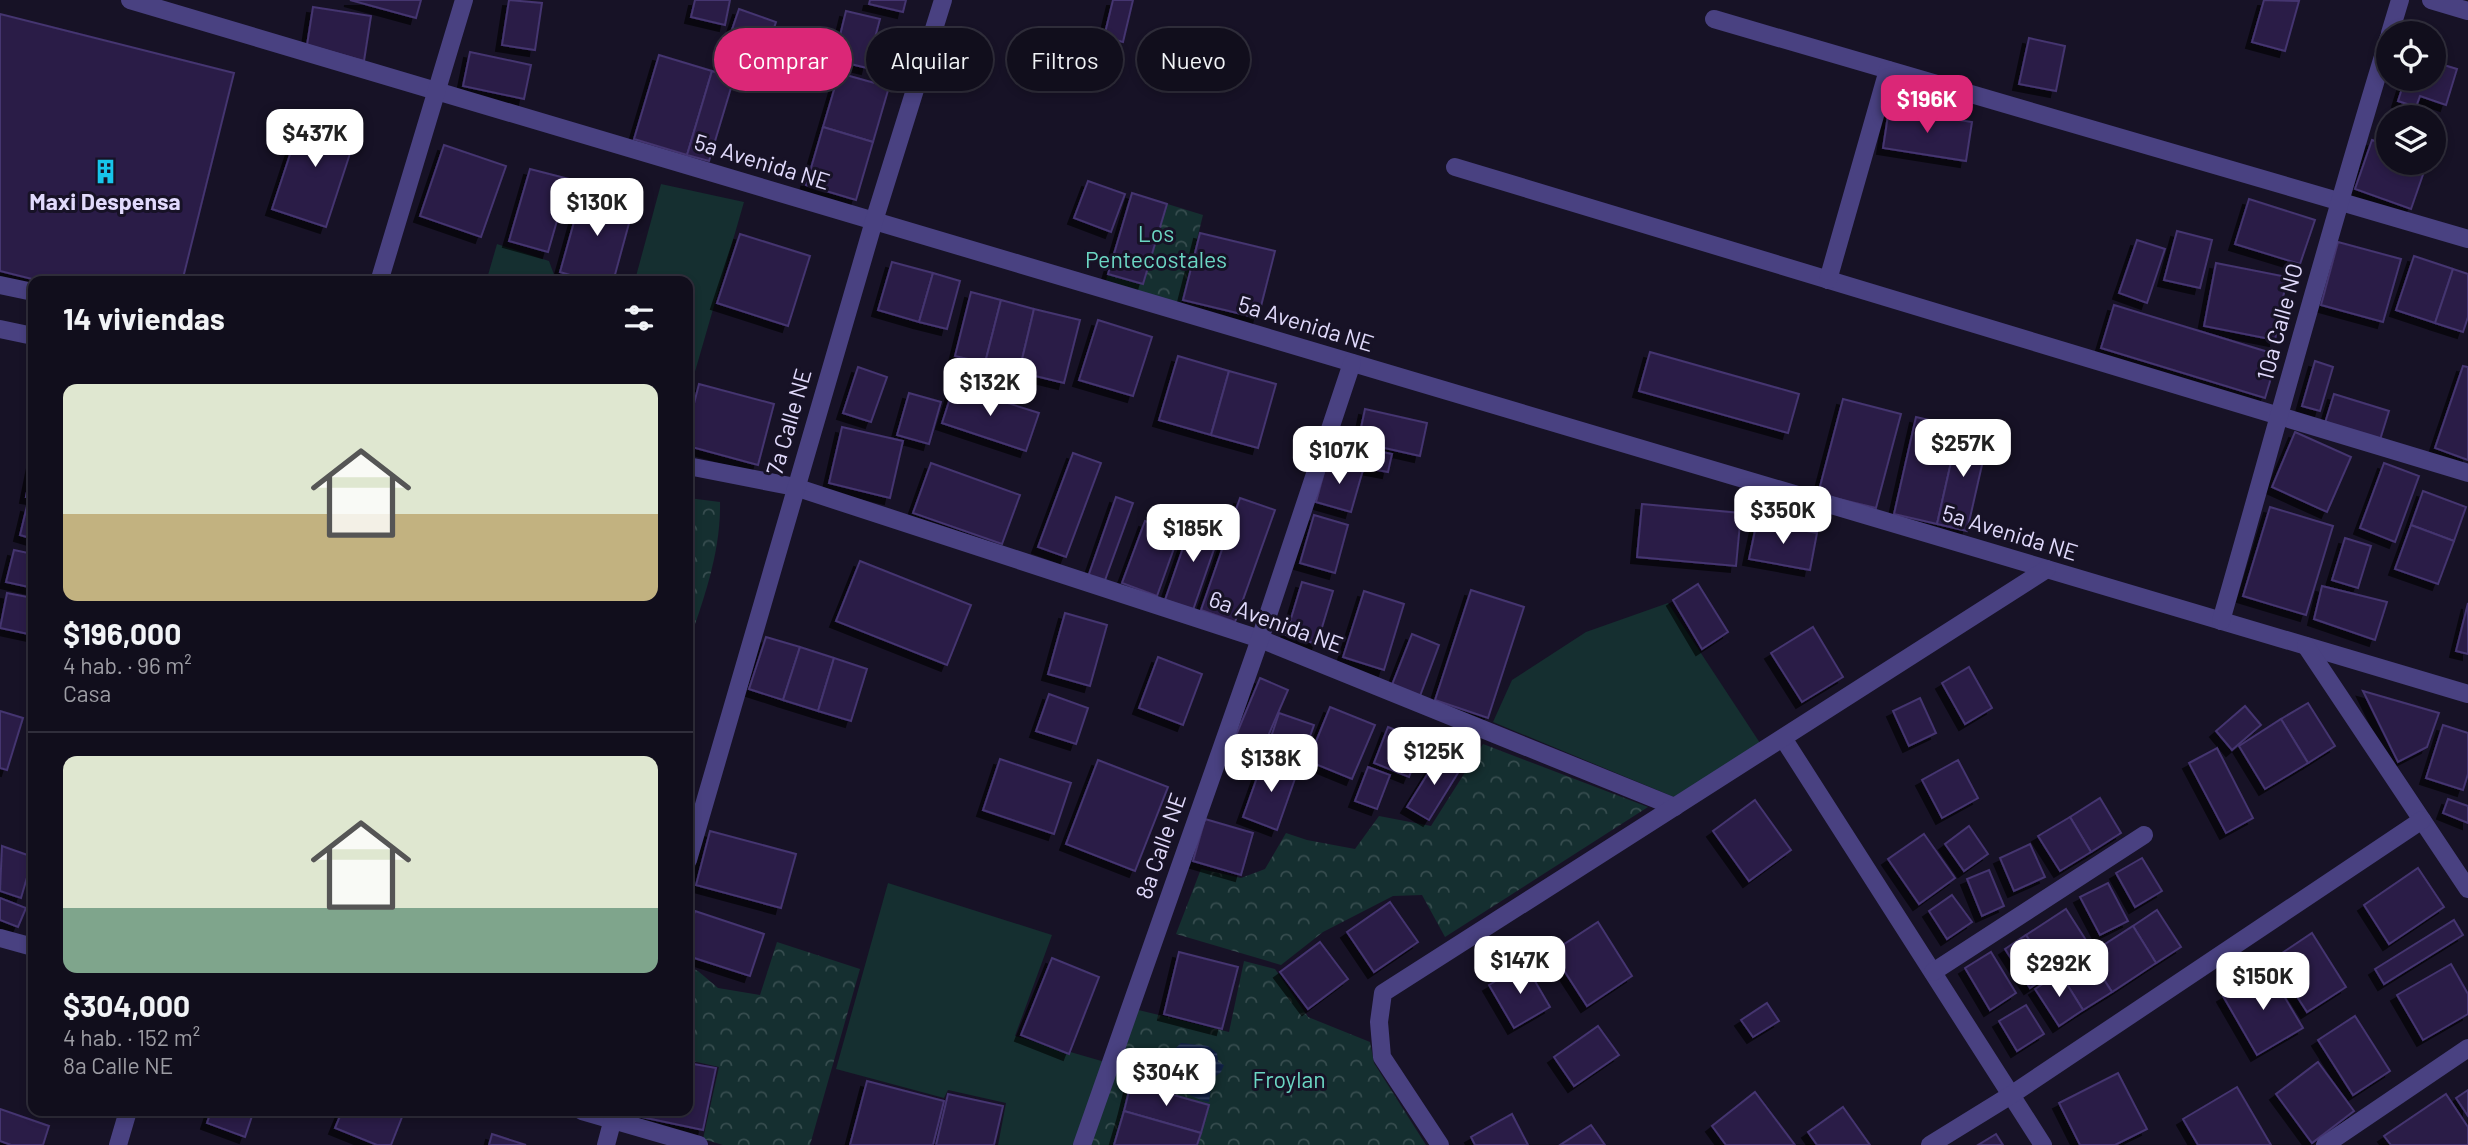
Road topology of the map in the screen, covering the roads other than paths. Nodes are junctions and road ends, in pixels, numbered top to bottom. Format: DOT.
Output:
graph roads {
  1 [pos="130,0"];
  2 [pos="464,0"];
  3 [pos="943,0"];
  4 [pos="2400,0"];
  5 [pos="2431,0"];
  6 [pos="2468,11"];
  7 [pos="1714,19"];
  8 [pos="2393,21"];
  9 [pos="1888,70"];
  10 [pos="2376,78"];
  11 [pos="436,91"];
  12 [pos="1455,167"];
  13 [pos="2339,200"];
  14 [pos="874,221"];
  15 [pos="2468,239"];
  16 [pos="381,276"];
  17 [pos="1828,280"];
  18 [pos="0,285"];
  19 [pos="28,291"];
  20 [pos="0,329"];
  21 [pos="28,334"];
  22 [pos="1352,363"];
  23 [pos="2280,416"];
  24 [pos="693,467"];
  25 [pos="2468,473"];
  26 [pos="795,487"];
  27 [pos="2047,569"];
  28 [pos="2221,621"];
  29 [pos="1260,639"];
  30 [pos="2306,646"];
  31 [pos="2468,694"];
  32 [pos="1783,738"];
  33 [pos="1675,807"];
  34 [pos="2422,820"];
  35 [pos="2144,835"];
  36 [pos="693,843"];
  37 [pos="2468,889"];
  38 [pos="0,938"];
  39 [pos="28,946"];
  40 [pos="1933,972"];
  41 [pos="2468,1048"];
  42 [pos="2011,1095"];
  43 [pos="127,1116"];
  44 [pos="614,1116"];
  45 [pos="118,1145"];
  46 [pos="606,1145"];
  47 [pos="699,1145"];
  48 [pos="1082,1145"];
  49 [pos="1440,1145"];
  50 [pos="1930,1145"];
  51 [pos="2043,1145"];
  52 [pos="2325,1145"];
  1 -- 11 [label="street, 5a Avenida NE"];
  2 -- 11 [label="street"];
  3 -- 14 [label="street, 7a Calle NE"];
  4 -- 8 [label="street, 10a Calle NO"];
  5 -- 6 [label="street"];
  7 -- 9 [label="street"];
  9 -- 13 [label="street"];
  9 -- 17 [label="street"];
  10 -- 13 [label="street, 10a Calle NO"];
  11 -- 14 [label="street, 5a Avenida NE"];
  11 -- 16 [label="street"];
  12 -- 17 [label="street"];
  13 -- 15 [label="street"];
  13 -- 23 [label="street, 10a Calle NO"];
  14 -- 22 [label="street, 5a Avenida NE"];
  14 -- 26 [label="street, 7a Calle NE"];
  17 -- 23 [label="street"];
  18 -- 19 [label="street"];
  20 -- 21 [label="street"];
  22 -- 27 [label="street, 5a Avenida NE"];
  22 -- 29 [label="street, 8a Calle NE"];
  23 -- 25 [label="street"];
  23 -- 28 [label="street, 10a Calle NO"];
  24 -- 26 [label="street, 6a Avenida NE"];
  26 -- 29 [label="street, 6a Avenida NE"];
  26 -- 36 [label="street, 7a Calle NE"];
  27 -- 28 [label="street, 5a Avenida NE"];
  27 -- 32 [label="street"];
  28 -- 30 [label="street, 5a Avenida NE"];
  29 -- 33 [label="street, 6a Avenida NE"];
  29 -- 48 [label="street, 8a Calle NE"];
  30 -- 31 [label="street, 5a Avenida NE"];
  30 -- 34 [label="street"];
  32 -- 33 [label="street"];
  32 -- 40 [label="street"];
  33 -- 49 [label="street"];
  34 -- 37 [label="street"];
  34 -- 42 [label="street"];
  35 -- 40 [label="street"];
  38 -- 39 [label="street"];
  40 -- 42 [label="street"];
  41 -- 52 [label="street"];
  42 -- 50 [label="street"];
  42 -- 51 [label="street"];
  43 -- 45 [label="street"];
  44 -- 46 [label="street"];
  44 -- 47 [label="street"];
}
